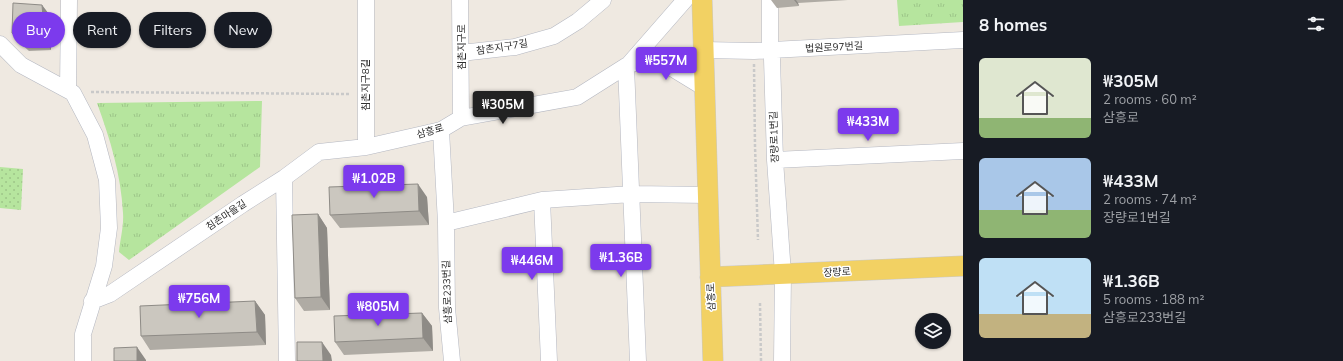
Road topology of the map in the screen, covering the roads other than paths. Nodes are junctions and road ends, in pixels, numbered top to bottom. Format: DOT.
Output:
graph roads {
  1 [pos="69,0"];
  2 [pos="366,0"];
  3 [pos="460,0"];
  4 [pos="603,0"];
  5 [pos="685,0"];
  6 [pos="702,0"];
  7 [pos="770,0"];
  8 [pos="963,40"];
  9 [pos="0,44"];
  10 [pos="704,50"];
  11 [pos="770,50"];
  12 [pos="461,53"];
  13 [pos="626,66"];
  14 [pos="706,89"];
  15 [pos="68,90"];
  16 [pos="461,118"];
  17 [pos="441,130"];
  18 [pos="366,147"];
  19 [pos="963,151"];
  20 [pos="775,160"];
  21 [pos="284,178"];
  22 [pos="632,194"];
  23 [pos="708,194"];
  24 [pos="542,200"];
  25 [pos="446,223"];
  26 [pos="963,266"];
  27 [pos="783,274"];
  28 [pos="710,277"];
  29 [pos="92,301"];
  30 [pos="83,361"];
  31 [pos="287,361"];
  32 [pos="452,361"];
  33 [pos="549,361"];
  34 [pos="638,361"];
  35 [pos="713,361"];
  36 [pos="782,361"];
  1 -- 15 [label="street"];
  2 -- 18 [label="street, 침촌지구8길"];
  3 -- 12 [label="street, 침촌지구로"];
  4 -- 12 [label="street, 참촌지구7길"];
  5 -- 13 [label="street, 삼흥로"];
  6 -- 10 [label="main road, 삼흥로"];
  7 -- 11 [label="street, 장량로1번길"];
  8 -- 11 [label="street, 법원로97번길"];
  9 -- 15 [label="street"];
  10 -- 11 [label="street, 법원로97번길"];
  10 -- 14 [label="main road, 삼흥로"];
  11 -- 20 [label="street, 장량로1번길"];
  12 -- 16 [label="street, 침촌지구로"];
  13 -- 14 [label="street, 삼흥로"];
  13 -- 16 [label="street, 삼흥로"];
  13 -- 22 [label="street"];
  14 -- 23 [label="main road, 삼흥로"];
  15 -- 29 [label="street"];
  16 -- 17 [label="street, 삼흥로"];
  17 -- 18 [label="street, 삼흥로"];
  17 -- 25 [label="street, 삼흥로233번길"];
  18 -- 21 [label="street, 침촌마을길"];
  19 -- 20 [label="street"];
  20 -- 27 [label="street, 장량로1번길"];
  21 -- 29 [label="street, 침촌마을길"];
  21 -- 31 [label="street"];
  22 -- 23 [label="street"];
  22 -- 24 [label="street"];
  22 -- 34 [label="street"];
  23 -- 28 [label="main road, 삼흥로"];
  24 -- 25 [label="street"];
  24 -- 33 [label="street"];
  25 -- 32 [label="street, 삼흥로233번길"];
  26 -- 27 [label="main road, 장량로"];
  27 -- 28 [label="main road, 장량로"];
  27 -- 36 [label="street, 장량로1번길"];
  28 -- 35 [label="main road, 삼흥로"];
  29 -- 30 [label="street"];
}
